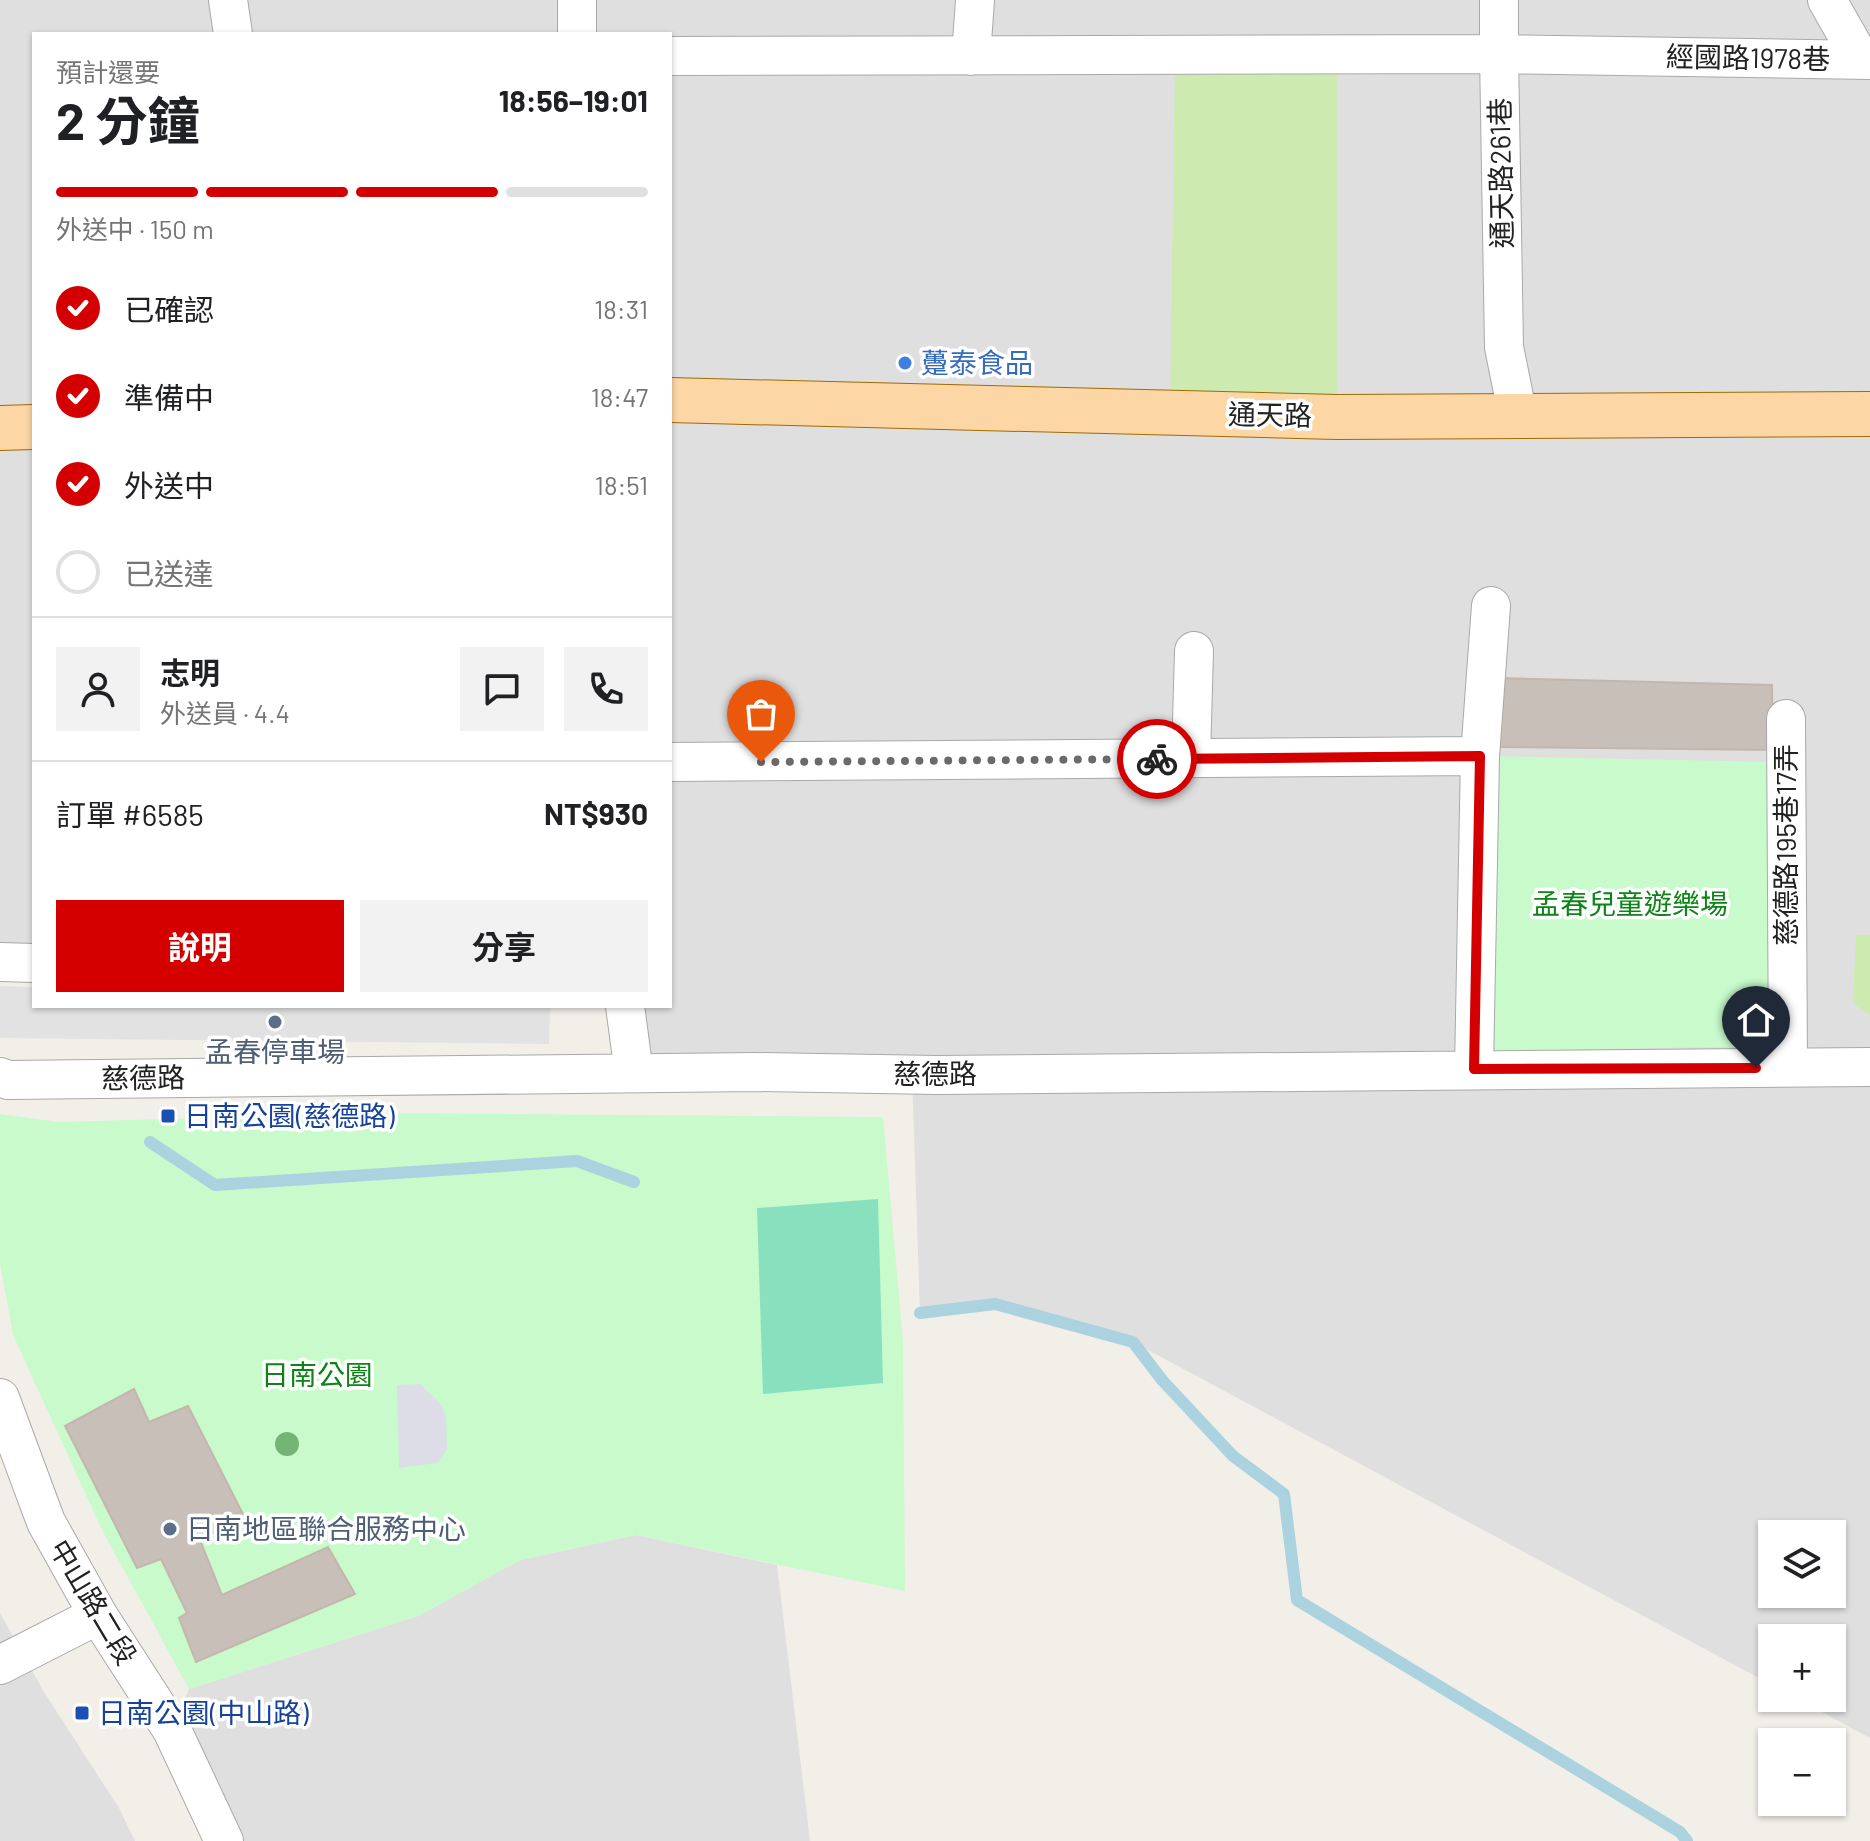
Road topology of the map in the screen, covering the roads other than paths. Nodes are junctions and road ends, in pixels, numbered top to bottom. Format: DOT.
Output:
graph roads {
  1 [pos="228,0"];
  2 [pos="577,0"];
  3 [pos="975,0"];
  4 [pos="1499,0"];
  5 [pos="1827,0"];
  6 [pos="233,32"];
  7 [pos="577,32"];
  8 [pos="1499,54"];
  9 [pos="672,56"];
  10 [pos="971,56"];
  11 [pos="1866,60"];
  12 [pos="672,400"];
  13 [pos="1870,414"];
  14 [pos="1518,417"];
  15 [pos="32,427"];
  16 [pos="0,428"];
  17 [pos="1491,606"];
  18 [pos="1194,651"];
  19 [pos="1786,719"];
  20 [pos="1480,756"];
  21 [pos="1191,758"];
  22 [pos="672,762"];
  23 [pos="0,962"];
  24 [pos="32,963"];
  25 [pos="625,1008"];
  26 [pos="1788,1067"];
  27 [pos="1870,1067"];
  28 [pos="1474,1069"];
  29 [pos="634,1073"];
  30 [pos="0,1077"];
  31 [pos="0,1398"];
  32 [pos="98,1615"];
  33 [pos="0,1665"];
  34 [pos="224,1841"];
  1 -- 6 [label="street"];
  2 -- 7 [label="street"];
  3 -- 10 [label="street"];
  4 -- 8 [label="street, 通天路261巷"];
  5 -- 11 [label="street"];
  8 -- 10 [label="street"];
  8 -- 11 [label="street, 經國路1978巷"];
  8 -- 14 [label="street, 通天路261巷"];
  9 -- 10 [label="street"];
  12 -- 14 [label="main road, 通天路"];
  13 -- 14 [label="main road, 通天路"];
  15 -- 16 [label="main road"];
  17 -- 20 [label="street"];
  18 -- 21 [label="street"];
  19 -- 26 [label="street, 慈德路195巷17弄"];
  20 -- 21 [label="street"];
  20 -- 28 [label="street"];
  21 -- 22 [label="street"];
  23 -- 24 [label="street"];
  25 -- 29 [label="street"];
  26 -- 27 [label="street, 慈德路"];
  26 -- 28 [label="street, 慈德路"];
  28 -- 29 [label="street, 慈德路"];
  29 -- 30 [label="street, 慈德路"];
  31 -- 32 [label="street, 中山路二段"];
  32 -- 33 [label="street"];
  32 -- 34 [label="street, 中山路二段"];
}
